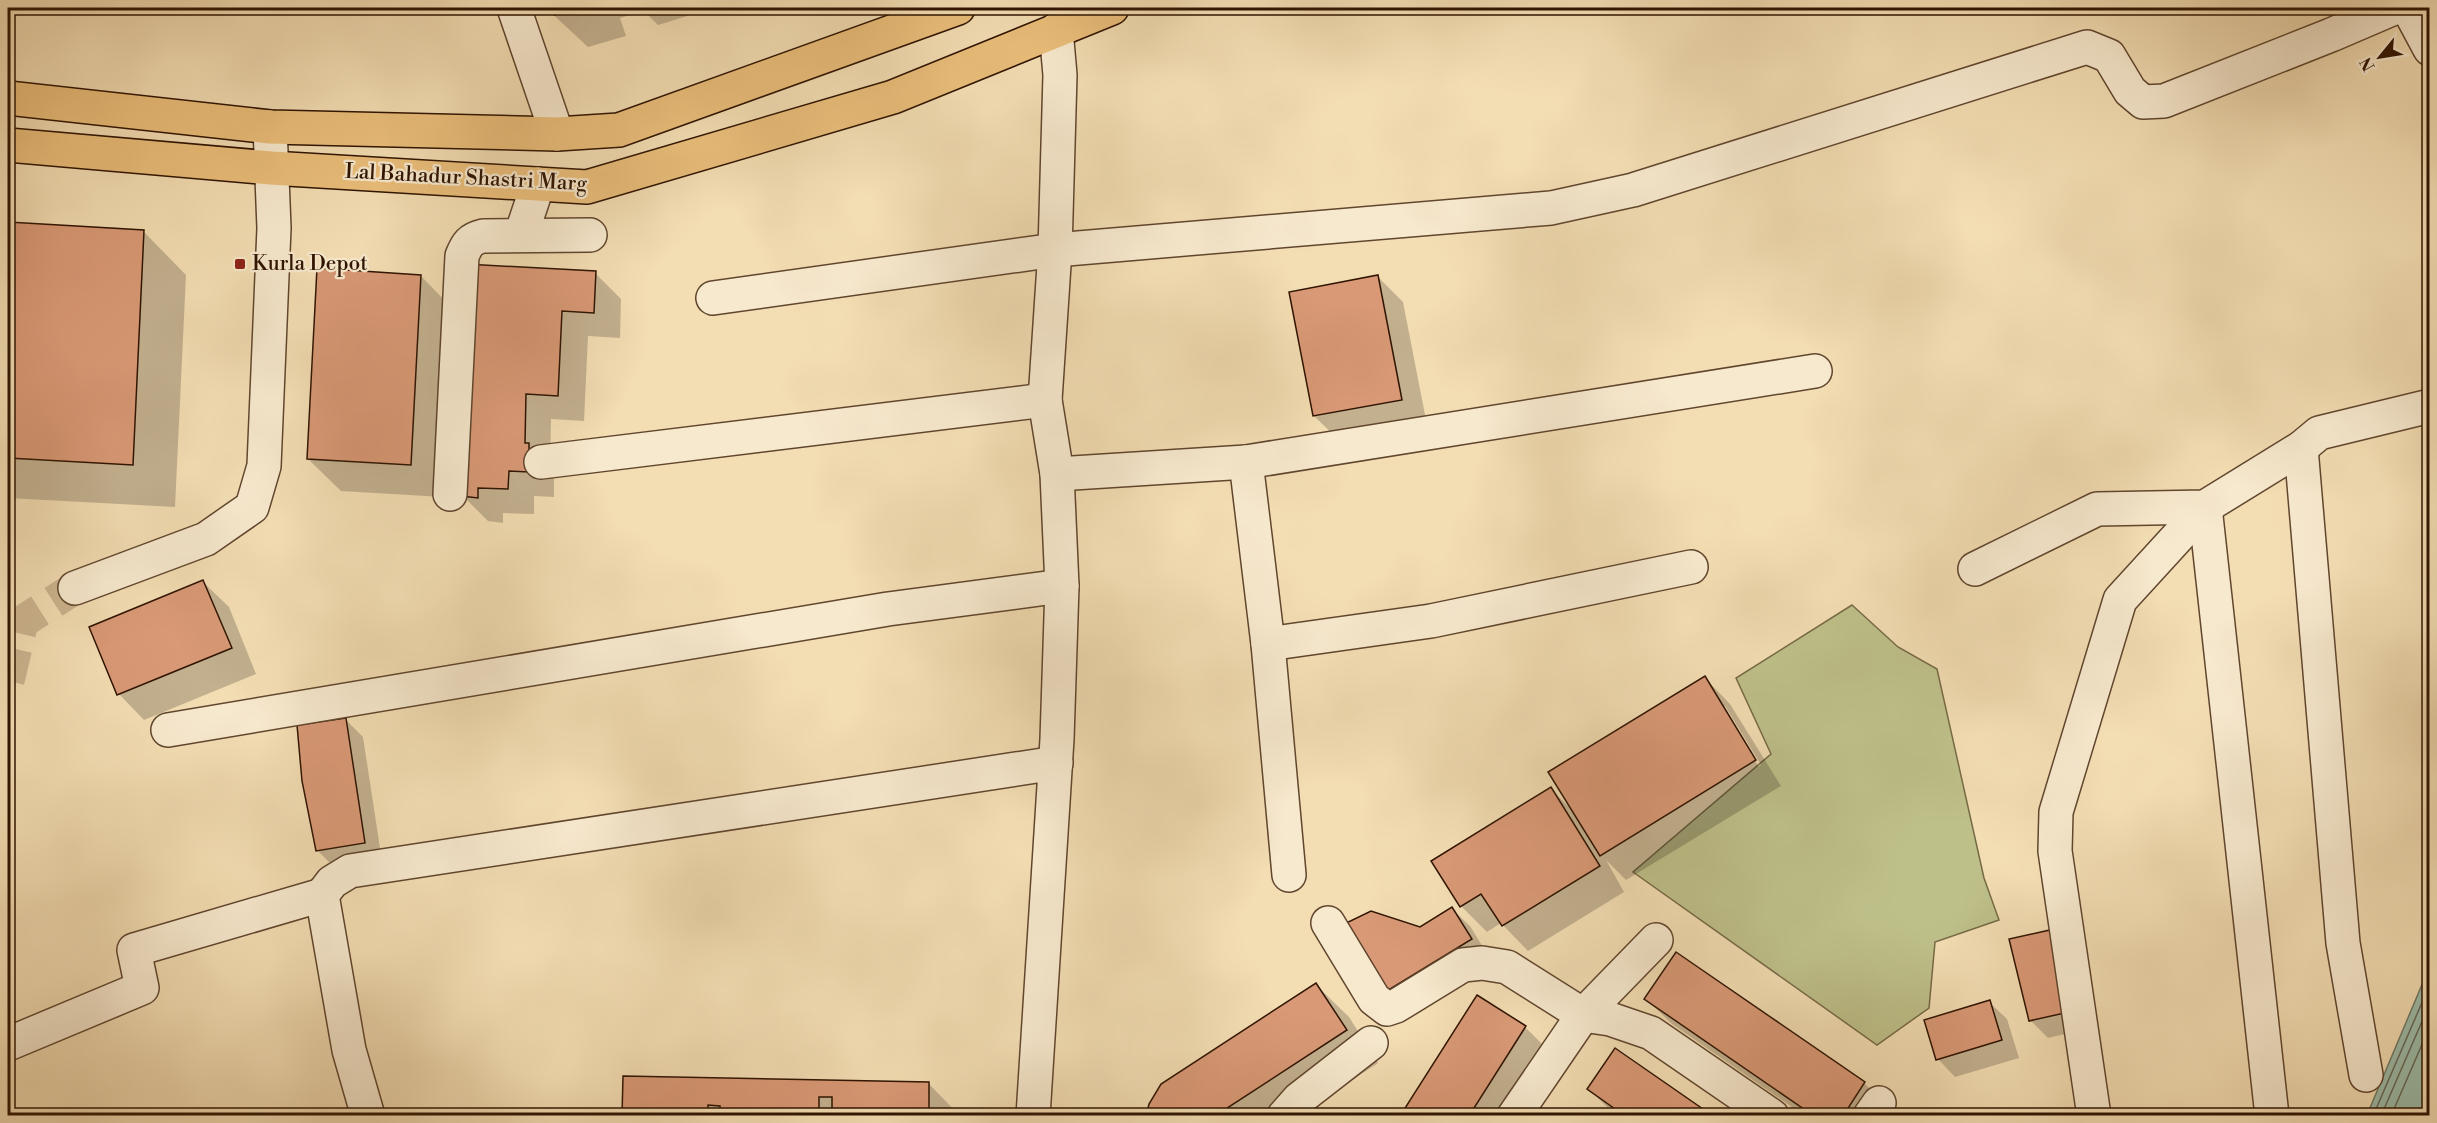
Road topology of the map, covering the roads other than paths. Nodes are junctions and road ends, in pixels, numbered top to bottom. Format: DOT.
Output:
graph roads {
  1 [pos="514,8"];
  2 [pos="958,8"];
  3 [pos="1112,8"];
  4 [pos="2394,8"];
  5 [pos="2408,8"];
  6 [pos="1056,30"];
  7 [pos="2430,49"];
  8 [pos="8,98"];
  9 [pos="270,127"];
  10 [pos="557,134"];
  11 [pos="8,145"];
  12 [pos="271,168"];
  13 [pos="538,184"];
  14 [pos="521,235"];
  15 [pos="590,235"];
  16 [pos="1055,250"];
  17 [pos="713,298"];
  18 [pos="1815,372"];
  19 [pos="1045,400"];
  20 [pos="2430,406"];
  21 [pos="2301,448"];
  22 [pos="541,462"];
  23 [pos="1246,462"];
  24 [pos="1057,474"];
  25 [pos="450,494"];
  26 [pos="2205,507"];
  27 [pos="1691,567"];
  28 [pos="1975,569"];
  29 [pos="1062,586"];
  30 [pos="75,588"];
  31 [pos="1268,644"];
  32 [pos="168,730"];
  33 [pos="1056,763"];
  34 [pos="1289,875"];
  35 [pos="322,895"];
  36 [pos="1328,923"];
  37 [pos="1656,940"];
  38 [pos="1583,1015"];
  39 [pos="1371,1043"];
  40 [pos="8,1044"];
  41 [pos="2366,1074"];
  42 [pos="368,1116"];
  43 [pos="1033,1116"];
  44 [pos="1284,1116"];
  45 [pos="1514,1116"];
  46 [pos="1772,1116"];
  47 [pos="2094,1116"];
  48 [pos="2272,1116"];
  1 -- 10 [label="street"];
  2 -- 10 [label="main road, Lal Bahadur Shastri Marg"];
  3 -- 6 [label="main road, Lal Bahadur Shastri Marg"];
  4 -- 16 [label="street"];
  5 -- 7 [label="street"];
  6 -- 13 [label="main road, Lal Bahadur Shastri Marg"];
  6 -- 16 [label="street"];
  8 -- 9 [label="main road, Lal Bahadur Shastri Marg"];
  9 -- 10 [label="main road, Lal Bahadur Shastri Marg"];
  9 -- 12 [label="street"];
  11 -- 12 [label="main road, Lal Bahadur Shastri Marg"];
  12 -- 13 [label="main road, Lal Bahadur Shastri Marg"];
  12 -- 30 [label="street"];
  13 -- 14 [label="street"];
  14 -- 15 [label="street"];
  14 -- 25 [label="street"];
  16 -- 17 [label="street"];
  16 -- 19 [label="street"];
  18 -- 23 [label="street"];
  19 -- 22 [label="street"];
  19 -- 24 [label="street"];
  20 -- 21 [label="street"];
  21 -- 26 [label="street"];
  21 -- 41 [label="street"];
  23 -- 24 [label="street"];
  23 -- 31 [label="street"];
  24 -- 29 [label="street"];
  26 -- 28 [label="street"];
  26 -- 47 [label="street"];
  26 -- 48 [label="street"];
  27 -- 31 [label="street"];
  29 -- 32 [label="street"];
  29 -- 33 [label="street"];
  31 -- 34 [label="street"];
  33 -- 35 [label="street"];
  33 -- 43 [label="street"];
  35 -- 40 [label="street"];
  35 -- 42 [label="street"];
  36 -- 38 [label="street"];
  37 -- 38 [label="street"];
  38 -- 45 [label="street"];
  38 -- 46 [label="street"];
  39 -- 44 [label="street"];
}
